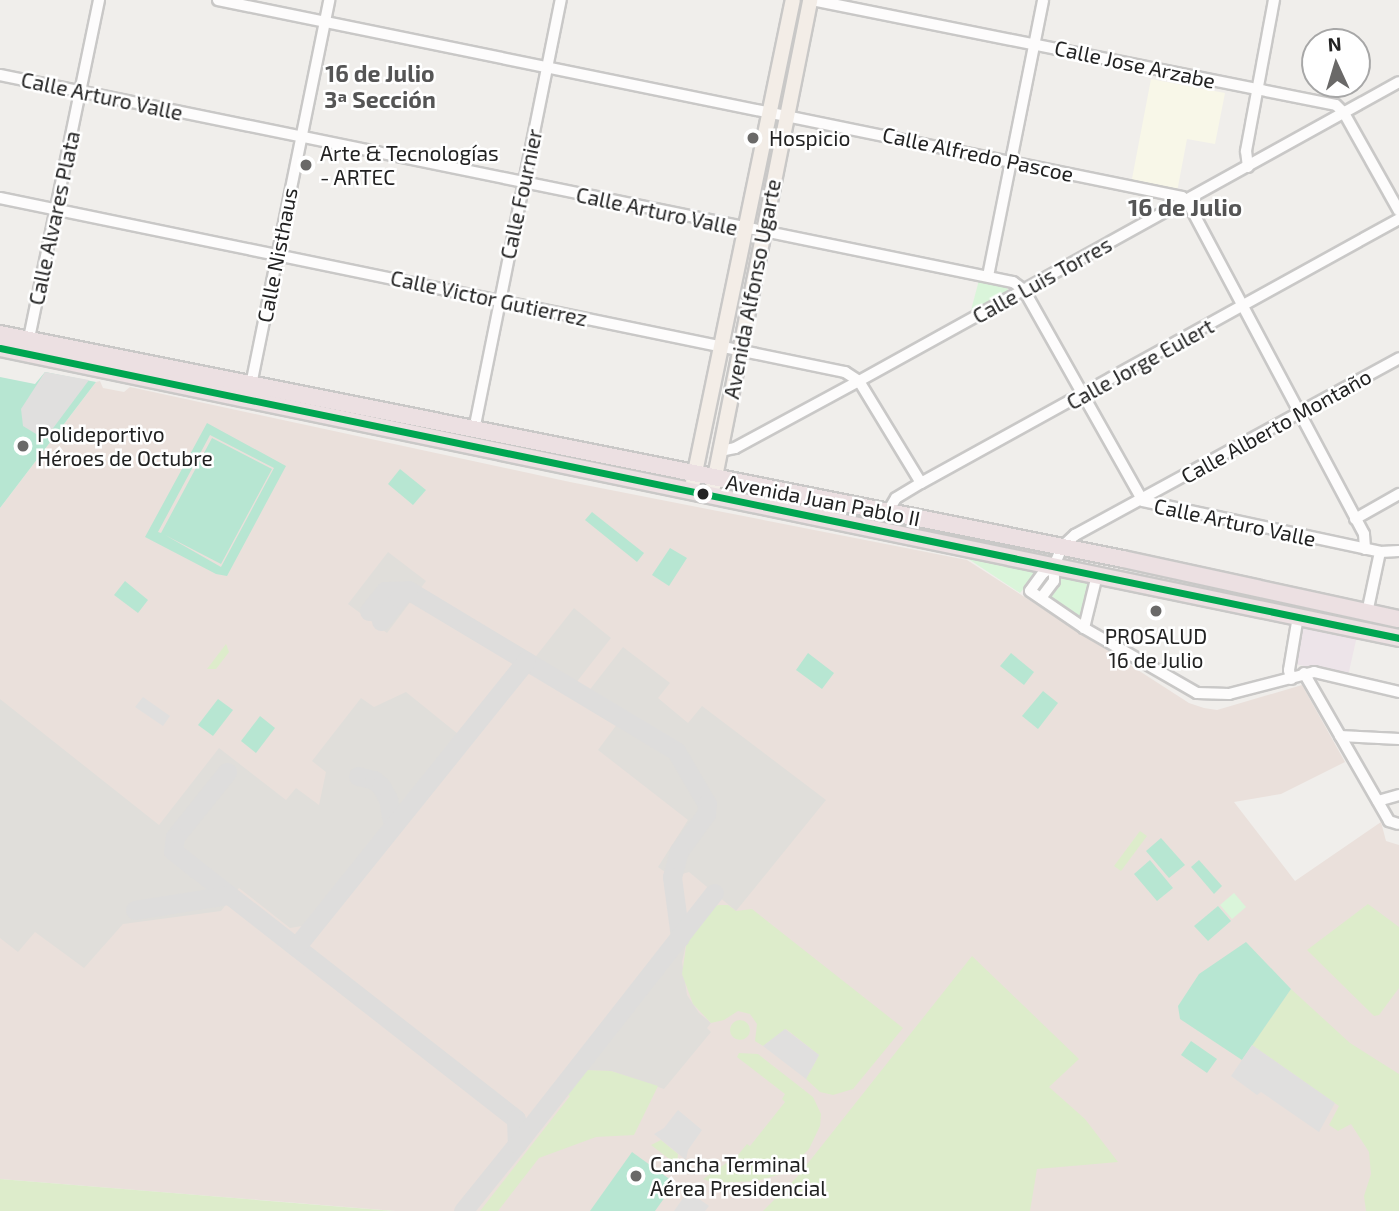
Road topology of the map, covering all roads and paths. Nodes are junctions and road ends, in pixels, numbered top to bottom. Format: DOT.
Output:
graph roads {
  1 [pos="99,0"];
  2 [pos="218,0"];
  3 [pos="329,0"];
  4 [pos="561,0"];
  5 [pos="793,0"];
  6 [pos="811,0"];
  7 [pos="1044,0"];
  8 [pos="1274,0"];
  9 [pos="324,22"];
  10 [pos="1036,43"];
  11 [pos="547,68"];
  12 [pos="0,75"];
  13 [pos="1399,82"];
  14 [pos="1256,88"];
  15 [pos="80,92"];
  16 [pos="770,112"];
  17 [pos="1344,113"];
  18 [pos="787,115"];
  19 [pos="301,137"];
  20 [pos="1010,161"];
  21 [pos="1248,167"];
  22 [pos="523,182"];
  23 [pos="0,198"];
  24 [pos="1187,201"];
  25 [pos="56,209"];
  26 [pos="1399,211"];
  27 [pos="1399,219"];
  28 [pos="747,230"];
  29 [pos="763,234"];
  30 [pos="277,256"];
  31 [pos="988,276"];
  32 [pos="1024,290"];
  33 [pos="499,300"];
  34 [pos="1242,308"];
  35 [pos="0,334"];
  36 [pos="28,346"];
  37 [pos="722,346"];
  38 [pos="0,348"];
  39 [pos="740,350"];
  40 [pos="1399,358"];
  41 [pos="859,381"];
  42 [pos="251,386"];
  43 [pos="1083,395"];
  44 [pos="1298,414"];
  45 [pos="474,430"];
  46 [pos="720,451"];
  47 [pos="695,474"];
  48 [pos="715,478"];
  49 [pos="921,483"];
  50 [pos="691,491"];
  51 [pos="1399,494"];
  52 [pos="711,495"];
  53 [pos="1140,499"];
  54 [pos="887,513"];
  55 [pos="1355,519"];
  56 [pos="1062,547"];
  57 [pos="1365,549"];
  58 [pos="1399,551"];
  59 [pos="1380,552"];
  60 [pos="1054,566"];
  61 [pos="1097,575"];
  62 [pos="1041,598"];
  63 [pos="1367,613"];
  64 [pos="1298,616"];
  65 [pos="1399,619"];
  66 [pos="1084,628"];
  67 [pos="1399,638"];
  68 [pos="1304,673"];
  69 [pos="1291,679"];
  70 [pos="1399,692"];
  71 [pos="1340,736"];
  72 [pos="1399,739"];
  73 [pos="1399,795"];
  74 [pos="1378,802"];
  75 [pos="1398,826"];
  1 -- 15 [label="street, Calle Alvares Plata"];
  2 -- 9 [label="street, Calle Alfredo Pascoe"];
  3 -- 9 [label="street, Calle Nisthaus"];
  4 -- 11 [label="street, Calle Fournier"];
  5 -- 16 [label="main road, Avenida Alfonso Ugarte"];
  6 -- 10 [label="street, Calle Jose Arzabe"];
  6 -- 18 [label="main road, Avenida Alfonso Ugarte"];
  7 -- 10 [label="street"];
  8 -- 14 [label="street"];
  9 -- 11 [label="street, Calle Alfredo Pascoe"];
  9 -- 19 [label="street, Calle Nisthaus"];
  10 -- 14 [label="street, Calle Jose Arzabe"];
  10 -- 20 [label="street"];
  11 -- 16 [label="street, Calle Alfredo Pascoe"];
  11 -- 22 [label="street, Calle Fournier"];
  12 -- 15 [label="street, Calle Arturo Valle"];
  13 -- 17 [label="street, Calle Luis Torres"];
  14 -- 17 [label="street, Calle Jose Arzabe"];
  14 -- 21 [label="street"];
  15 -- 19 [label="street, Calle Arturo Valle"];
  15 -- 25 [label="street, Calle Alvares Plata"];
  16 -- 18 [label="street, Calle Alfredo Pascoe"];
  16 -- 28 [label="main road, Avenida Alfonso Ugarte"];
  17 -- 21 [label="street, Calle Luis Torres"];
  17 -- 26 [label="street"];
  18 -- 20 [label="street, Calle Alfredo Pascoe"];
  18 -- 29 [label="main road, Avenida Alfonso Ugarte"];
  19 -- 22 [label="street, Calle Arturo Valle"];
  19 -- 30 [label="street, Calle Nisthaus"];
  20 -- 24 [label="street, Calle Alfredo Pascoe"];
  20 -- 31 [label="street"];
  21 -- 24 [label="street, Calle Luis Torres"];
  22 -- 28 [label="street, Calle Arturo Valle"];
  22 -- 33 [label="street, Calle Fournier"];
  23 -- 25 [label="street, Calle Victor Gutierrez"];
  24 -- 32 [label="street, Calle Luis Torres"];
  24 -- 34 [label="street"];
  25 -- 30 [label="street, Calle Victor Gutierrez"];
  25 -- 36 [label="street, Calle Alvares Plata"];
  27 -- 34 [label="street, Calle Jorge Eulert"];
  28 -- 29 [label="street, Calle Arturo Valle"];
  28 -- 37 [label="main road, Avenida Alfonso Ugarte"];
  29 -- 31 [label="street, Calle Arturo Valle"];
  29 -- 39 [label="main road, Avenida Alfonso Ugarte"];
  30 -- 33 [label="street, Calle Victor Gutierrez"];
  30 -- 42 [label="street, Calle Nisthaus"];
  31 -- 32 [label="street, Calle Arturo Valle"];
  32 -- 41 [label="street, Calle Luis Torres"];
  32 -- 43 [label="street, Calle Arturo Valle"];
  33 -- 37 [label="street, Calle Victor Gutierrez"];
  33 -- 45 [label="street, Calle Fournier"];
  34 -- 43 [label="street, Calle Jorge Eulert"];
  34 -- 44 [label="street"];
  35 -- 36 [label="highway, Avenida Juan Pablo II"];
  36 -- 38 [label="highway, Avenida Juan Pablo II"];
  36 -- 42 [label="highway, Avenida Juan Pablo II"];
  36 -- 50 [label="highway, Avenida Juan Pablo II"];
  37 -- 39 [label="street, Calle Victor Gutierrez"];
  37 -- 47 [label="main road, Avenida Alfonso Ugarte"];
  39 -- 41 [label="street, Calle Victor Gutierrez"];
  39 -- 46 [label="main road, Avenida Alfonso Ugarte"];
  40 -- 44 [label="street, Calle Alberto Montaño"];
  41 -- 46 [label="street, Calle Luis Torres"];
  41 -- 49 [label="street"];
  42 -- 45 [label="highway, Avenida Juan Pablo II"];
  43 -- 49 [label="street, Calle Jorge Eulert"];
  43 -- 53 [label="street, Calle Arturo Valle"];
  44 -- 53 [label="street, Calle Alberto Montaño"];
  44 -- 55 [label="street"];
  45 -- 47 [label="highway, Avenida Juan Pablo II"];
  46 -- 48 [label="main road, Avenida Alfonso Ugarte"];
  47 -- 48 [label="highway, Avenida Juan Pablo II"];
  47 -- 50 [label="main road, Avenida Alfonso Ugarte"];
  48 -- 52 [label="main road, Avenida Alfonso Ugarte"];
  48 -- 54 [label="highway, Avenida Juan Pablo II"];
  49 -- 54 [label="street, Calle Jorge Eulert"];
  50 -- 52 [label="highway, Avenida Juan Pablo II"];
  51 -- 55 [label="street"];
  52 -- 60 [label="highway, Avenida Juan Pablo II"];
  53 -- 56 [label="street, Calle Alberto Montaño"];
  53 -- 57 [label="street, Calle Arturo Valle"];
  54 -- 56 [label="highway, Avenida Juan Pablo II"];
  55 -- 57 [label="street"];
  56 -- 60 [label="street"];
  56 -- 63 [label="highway, Avenida Juan Pablo II"];
  57 -- 59 [label="street, Calle Arturo Valle"];
  58 -- 59 [label="street, Calle Arturo Valle"];
  59 -- 63 [label="street"];
  60 -- 61 [label="highway, Avenida Juan Pablo II"];
  60 -- 62 [label="street"];
  60 -- 62 [label="street"];
  61 -- 64 [label="highway, Avenida Juan Pablo II"];
  61 -- 66 [label="street"];
  62 -- 66 [label="street"];
  63 -- 65 [label="highway, Avenida Juan Pablo II"];
  64 -- 67 [label="highway, Avenida Juan Pablo II"];
  64 -- 69 [label="street"];
  66 -- 69 [label="street"];
  68 -- 69 [label="street"];
  68 -- 70 [label="street"];
  68 -- 71 [label="street"];
  71 -- 72 [label="street"];
  71 -- 74 [label="street"];
  73 -- 74 [label="street"];
  74 -- 75 [label="street"];
}
